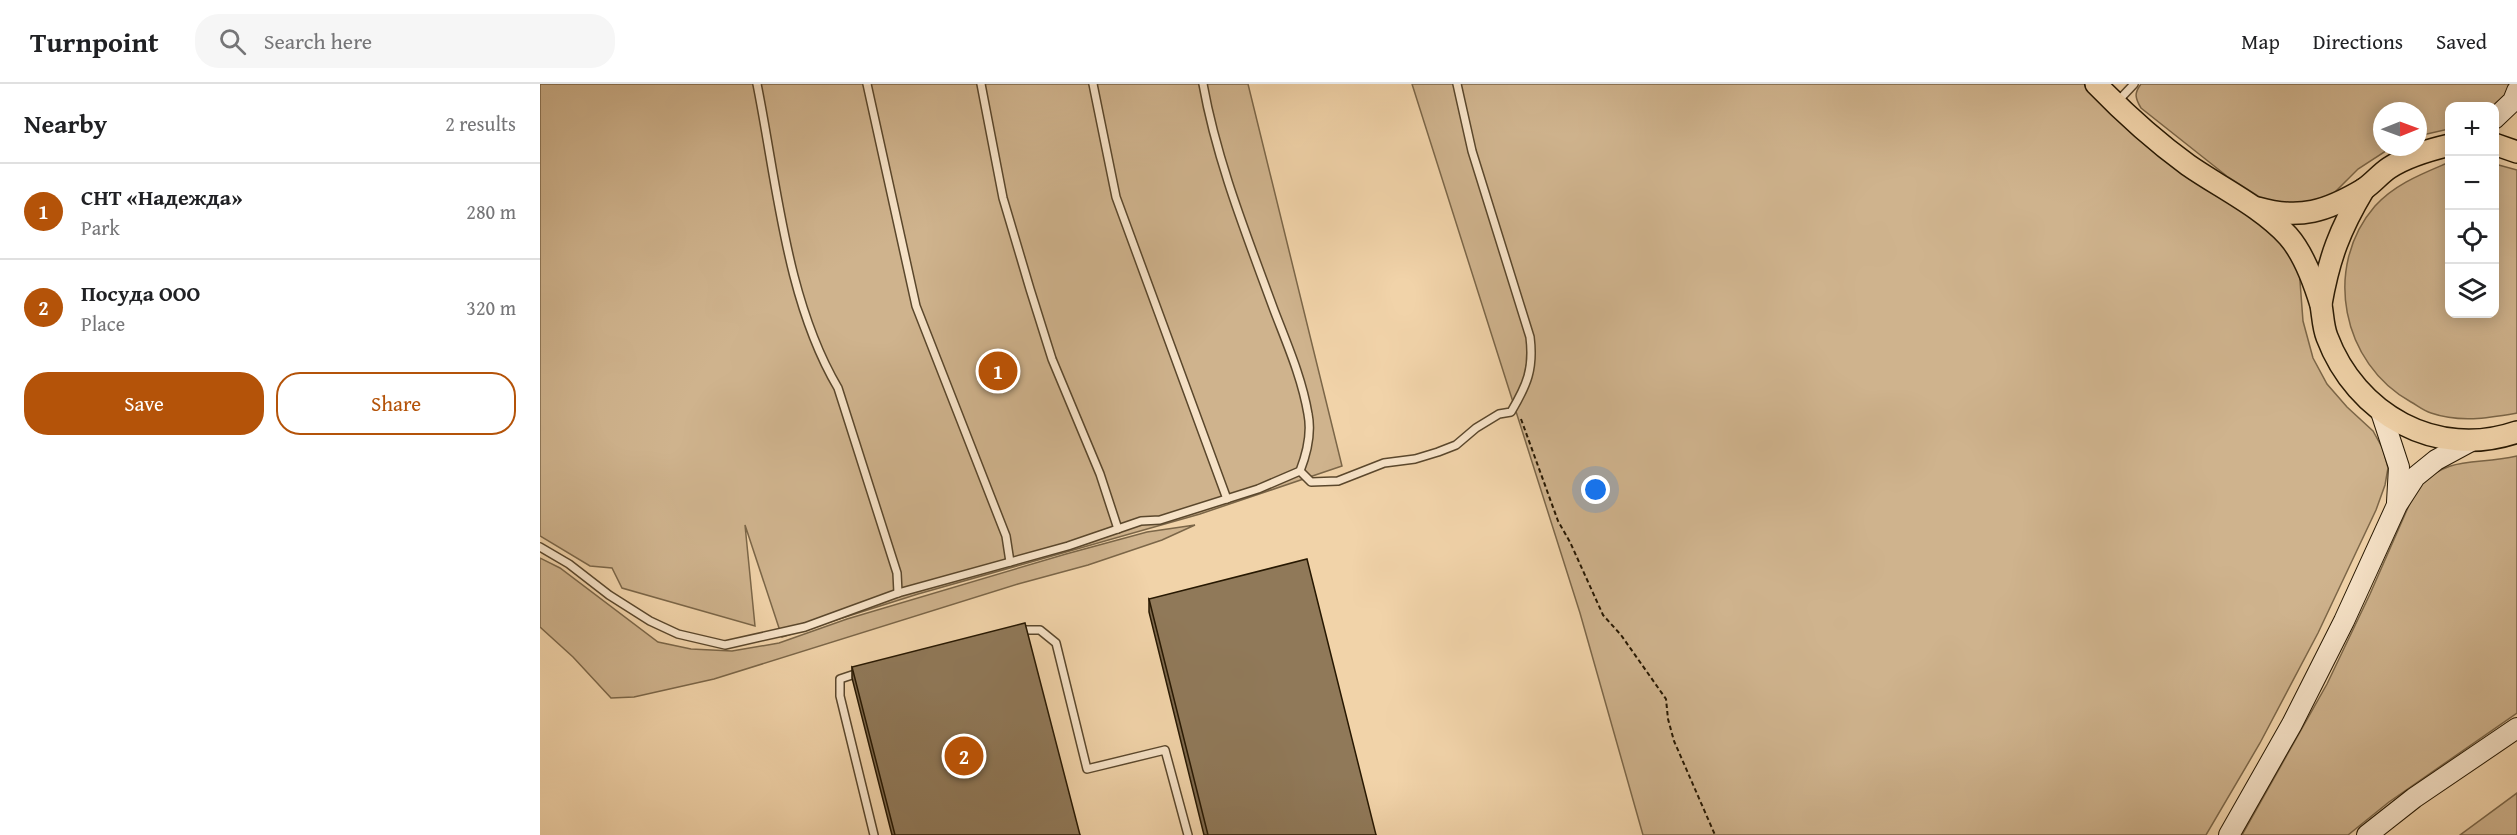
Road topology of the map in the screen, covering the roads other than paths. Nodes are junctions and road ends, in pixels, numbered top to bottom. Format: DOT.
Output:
graph roads {
  1 [pos="757,84"];
  2 [pos="867,84"];
  3 [pos="981,84"];
  4 [pos="1093,84"];
  5 [pos="1203,84"];
  6 [pos="1457,84"];
  7 [pos="2096,84"];
  8 [pos="2134,84"];
  9 [pos="2517,91"];
  10 [pos="2115,103"];
  11 [pos="2499,114"];
  12 [pos="2445,146"];
  13 [pos="2499,146"];
  14 [pos="2517,152"];
  15 [pos="2365,188"];
  16 [pos="2252,207"];
  17 [pos="2320,305"];
  18 [pos="2380,412"];
  19 [pos="2517,432"];
  20 [pos="2473,440"];
  21 [pos="1300,471"];
  22 [pos="1227,499"];
  23 [pos="2397,505"];
  24 [pos="1118,529"];
  25 [pos="540,547"];
  26 [pos="1010,562"];
  27 [pos="898,593"];
  28 [pos="1008,630"];
  29 [pos="868,669"];
  30 [pos="2517,728"];
  31 [pos="874,835"];
  32 [pos="1188,835"];
  33 [pos="2229,835"];
  34 [pos="2367,835"];
  1 -- 27 [label="lane"];
  2 -- 26 [label="lane"];
  3 -- 24 [label="lane"];
  4 -- 22 [label="lane"];
  5 -- 21 [label="lane"];
  6 -- 21 [label="lane"];
  7 -- 10 [label="main road"];
  8 -- 10 [label="lane"];
  9 -- 11 [label="main road"];
  10 -- 16 [label="main road"];
  12 -- 15 [label="main road"];
  13 -- 14 [label="main road"];
  15 -- 16 [label="main road"];
  15 -- 17 [label="main road"];
  16 -- 17 [label="main road"];
  17 -- 18 [label="main road"];
  18 -- 20 [label="main road"];
  18 -- 23 [label="main road"];
  19 -- 20 [label="main road"];
  20 -- 23 [label="main road"];
  21 -- 22 [label="lane"];
  22 -- 24 [label="lane"];
  23 -- 33 [label="main road"];
  24 -- 26 [label="lane"];
  25 -- 27 [label="lane"];
  26 -- 27 [label="lane"];
  28 -- 32 [label="lane"];
  29 -- 31 [label="lane"];
  30 -- 34 [label="main road"];
}
